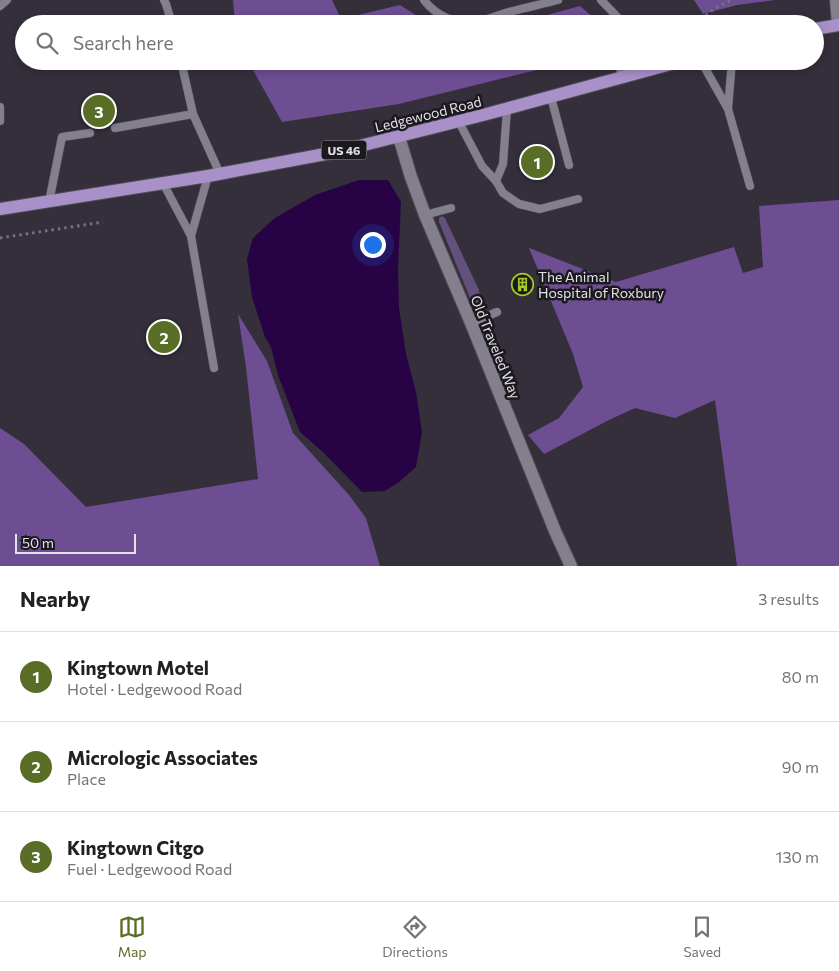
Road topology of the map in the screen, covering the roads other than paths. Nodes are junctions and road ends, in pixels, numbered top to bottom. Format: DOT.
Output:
graph roads {
  1 [pos="7,0"];
  2 [pos="164,0"];
  3 [pos="424,0"];
  4 [pos="558,0"];
  5 [pos="601,0"];
  6 [pos="836,0"];
  7 [pos="0,6"];
  8 [pos="614,14"];
  9 [pos="169,15"];
  10 [pos="442,15"];
  11 [pos="499,15"];
  12 [pos="838,25"];
  13 [pos="824,27"];
  14 [pos="183,70"];
  15 [pos="621,70"];
  16 [pos="641,70"];
  17 [pos="706,70"];
  18 [pos="731,70"];
  19 [pos="622,78"];
  20 [pos="551,97"];
  21 [pos="0,107"];
  22 [pos="507,109"];
  23 [pos="728,109"];
  24 [pos="193,114"];
  25 [pos="0,122"];
  26 [pos="459,122"];
  27 [pos="115,128"];
  28 [pos="90,132"];
  29 [pos="399,137"];
  30 [pos="569,165"];
  31 [pos="214,175"];
  32 [pos="496,181"];
  33 [pos="163,183"];
  34 [pos="750,186"];
  35 [pos="578,199"];
  36 [pos="48,202"];
  37 [pos="452,208"];
  38 [pos="0,209"];
  39 [pos="425,215"];
  40 [pos="191,236"];
  41 [pos="498,312"];
  42 [pos="471,323"];
  43 [pos="214,368"];
  44 [pos="570,566"];
  1 -- 7 [label="lane"];
  2 -- 9 [label="lane"];
  3 -- 10 [label="lane"];
  4 -- 11 [label="lane"];
  5 -- 8 [label="lane"];
  6 -- 12 [label="street"];
  12 -- 13 [label="main road"];
  14 -- 24 [label="lane"];
  15 -- 19 [label="lane"];
  16 -- 19 [label="main road, Ledgewood Road / US 46"];
  17 -- 23 [label="lane"];
  18 -- 23 [label="lane"];
  19 -- 20 [label="main road, Ledgewood Road / US 46"];
  20 -- 22 [label="main road, Ledgewood Road / US 46"];
  20 -- 30 [label="lane"];
  21 -- 25 [label="lane"];
  22 -- 26 [label="main road, Ledgewood Road / US 46"];
  22 -- 32 [label="lane"];
  23 -- 34 [label="lane"];
  24 -- 27 [label="lane"];
  24 -- 31 [label="lane"];
  26 -- 29 [label="main road, Ledgewood Road / US 46"];
  26 -- 32 [label="lane"];
  28 -- 36 [label="lane"];
  29 -- 31 [label="main road, Ledgewood Road / US 46"];
  29 -- 39 [label="street, Old Traveled Way"];
  31 -- 33 [label="main road, Ledgewood Road / US 46"];
  31 -- 40 [label="lane"];
  32 -- 35 [label="lane"];
  33 -- 36 [label="main road, Ledgewood Road / US 46"];
  33 -- 40 [label="lane"];
  36 -- 38 [label="main road, Ledgewood Road / US 46"];
  37 -- 39 [label="lane"];
  39 -- 42 [label="street, Old Traveled Way"];
  40 -- 43 [label="lane"];
  41 -- 42 [label="lane"];
  42 -- 44 [label="street, Old Traveled Way"];
}
